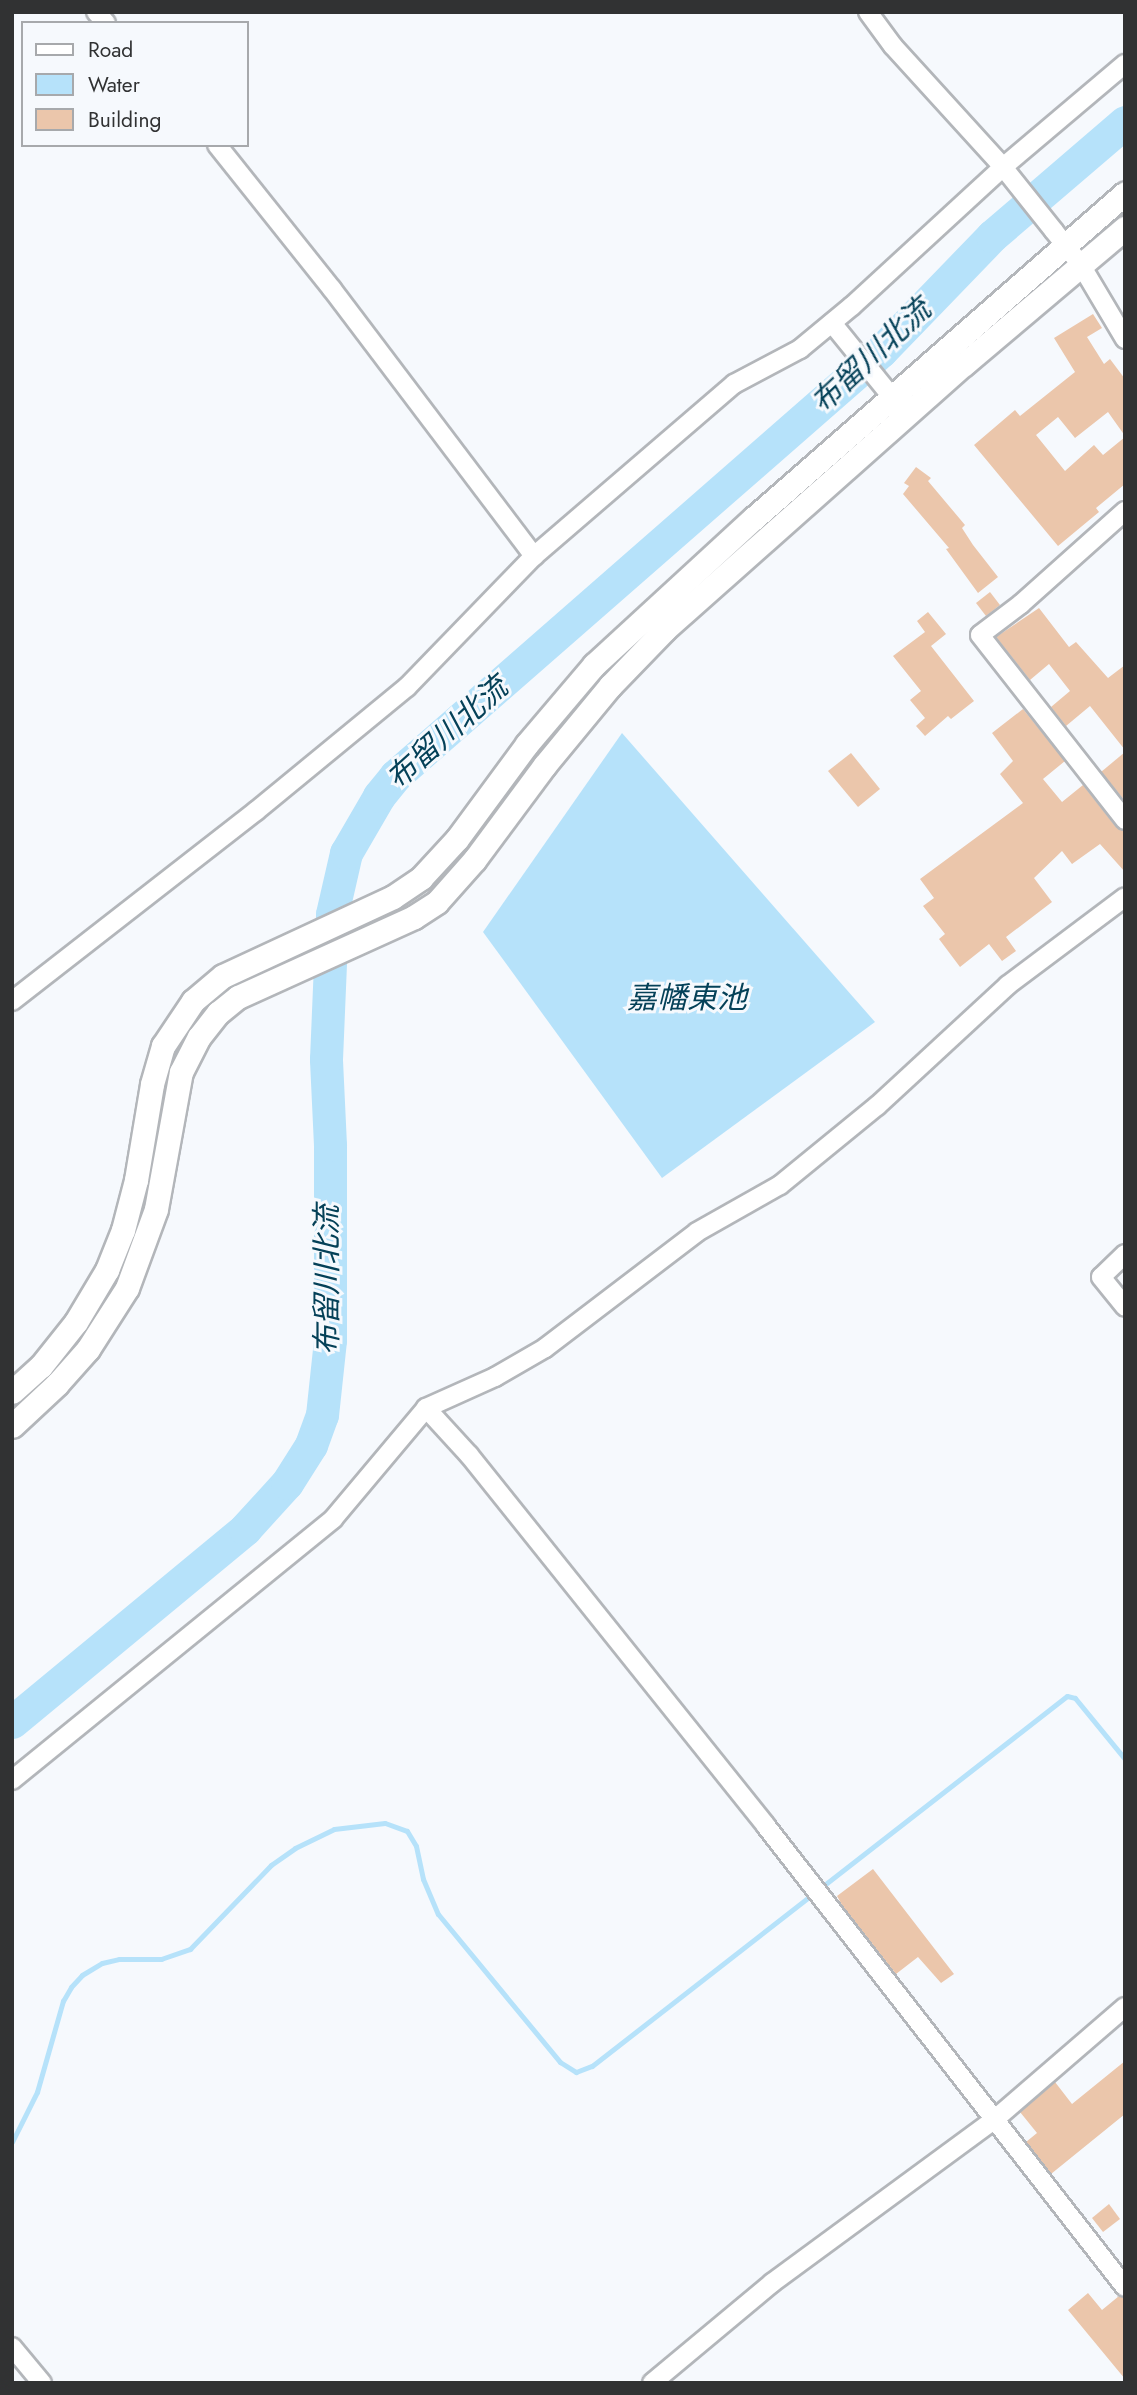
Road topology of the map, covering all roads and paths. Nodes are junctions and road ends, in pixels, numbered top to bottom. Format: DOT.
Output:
graph roads {
  1 [pos="868,12"];
  2 [pos="1125,64"];
  3 [pos="219,147"];
  4 [pos="1006,171"];
  5 [pos="1125,193"];
  6 [pos="1125,228"];
  7 [pos="1059,237"];
  8 [pos="1081,265"];
  9 [pos="835,326"];
  10 [pos="1125,339"];
  11 [pos="887,390"];
  12 [pos="906,415"];
  13 [pos="1125,511"];
  14 [pos="534,556"];
  15 [pos="1125,820"];
  16 [pos="1125,897"];
  17 [pos="12,1002"];
  18 [pos="1125,1254"];
  19 [pos="1125,1307"];
  20 [pos="12,1392"];
  21 [pos="426,1408"];
  22 [pos="12,1426"];
  23 [pos="12,1780"];
  24 [pos="1125,2007"];
  25 [pos="995,2120"];
  26 [pos="1125,2287"];
  27 [pos="12,2347"];
  28 [pos="43,2383"];
  29 [pos="652,2383"];
  1 -- 4 [label="street"];
  2 -- 4 [label="street"];
  3 -- 14 [label="street"];
  4 -- 7 [label="street"];
  4 -- 9 [label="street"];
  5 -- 7 [label="street"];
  6 -- 8 [label="street"];
  7 -- 8 [label="street"];
  7 -- 11 [label="street"];
  8 -- 10 [label="street"];
  8 -- 12 [label="street"];
  9 -- 11 [label="street"];
  9 -- 14 [label="street"];
  11 -- 12 [label="street"];
  11 -- 20 [label="street"];
  12 -- 22 [label="street"];
  13 -- 15 [label="street"];
  14 -- 17 [label="street"];
  16 -- 21 [label="street"];
  18 -- 19 [label="street"];
  21 -- 23 [label="street"];
  21 -- 25 [label="street"];
  24 -- 25 [label="street"];
  25 -- 26 [label="street"];
  25 -- 29 [label="street"];
  27 -- 28 [label="street"];
}
